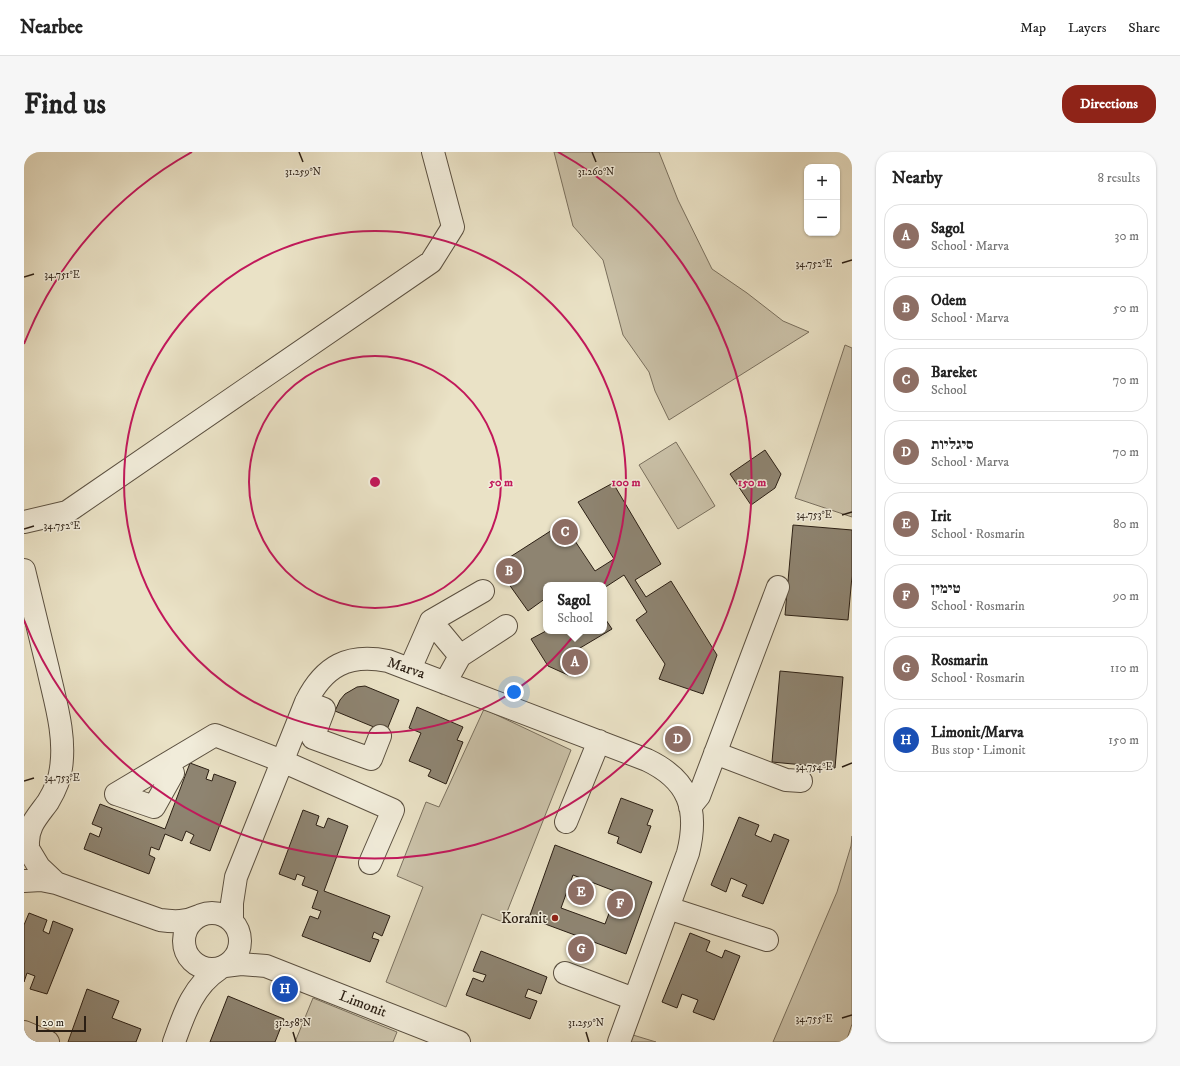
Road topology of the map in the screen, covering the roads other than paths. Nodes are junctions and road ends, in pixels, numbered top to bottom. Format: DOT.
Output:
graph roads {
  1 [pos="433,152"];
  2 [pos="24,522"];
  3 [pos="24,570"];
  4 [pos="778,587"];
  5 [pos="483,592"];
  6 [pos="431,621"];
  7 [pos="506,626"];
  8 [pos="460,656"];
  9 [pos="410,669"];
  10 [pos="445,683"];
  11 [pos="306,702"];
  12 [pos="380,736"];
  13 [pos="599,742"];
  14 [pos="715,753"];
  15 [pos="282,761"];
  16 [pos="168,762"];
  17 [pos="801,781"];
  18 [pos="688,800"];
  19 [pos="32,817"];
  20 [pos="566,822"];
  21 [pos="27,845"];
  22 [pos="370,863"];
  23 [pos="24,875"];
  24 [pos="236,877"];
  25 [pos="24,881"];
  26 [pos="56,883"];
  27 [pos="668,908"];
  28 [pos="202,915"];
  29 [pos="151,917"];
  30 [pos="236,929"];
  31 [pos="767,940"];
  32 [pos="186,952"];
  33 [pos="266,966"];
  34 [pos="222,967"];
  35 [pos="565,972"];
  36 [pos="634,999"];
  37 [pos="186,1009"];
  38 [pos="24,1032"];
  39 [pos="48,1042"];
  40 [pos="174,1042"];
  41 [pos="459,1042"];
  42 [pos="619,1042"];
  1 -- 2 [label="street"];
  3 -- 19 [label="street"];
  4 -- 14 [label="street"];
  5 -- 6 [label="street"];
  6 -- 8 [label="street"];
  6 -- 9 [label="street"];
  7 -- 8 [label="street"];
  8 -- 10 [label="street"];
  9 -- 10 [label="street, Marva"];
  9 -- 11 [label="street, Marva"];
  10 -- 13 [label="street, Marva"];
  11 -- 12 [label="street"];
  11 -- 15 [label="street, Marva"];
  13 -- 18 [label="street, Marva"];
  13 -- 20 [label="street"];
  14 -- 17 [label="street"];
  14 -- 18 [label="street"];
  15 -- 16 [label="street"];
  15 -- 22 [label="street"];
  15 -- 24 [label="street, Marva"];
  18 -- 27 [label="street"];
  19 -- 21 [label="street"];
  21 -- 23 [label="street"];
  21 -- 26 [label="street"];
  24 -- 28 [label="street, Marva"];
  24 -- 30 [label="street, Marva"];
  25 -- 26 [label="street"];
  26 -- 29 [label="street"];
  27 -- 31 [label="street"];
  27 -- 36 [label="street"];
  28 -- 29 [label="street"];
  28 -- 30 [label="street"];
  28 -- 32 [label="street"];
  29 -- 32 [label="street"];
  30 -- 33 [label="street, Limonit"];
  30 -- 34 [label="street"];
  32 -- 34 [label="street"];
  32 -- 37 [label="street"];
  33 -- 34 [label="street, Limonit"];
  33 -- 41 [label="street, Limonit"];
  34 -- 37 [label="street"];
  35 -- 36 [label="street"];
  36 -- 42 [label="street"];
  37 -- 40 [label="street"];
  38 -- 39 [label="street"];
}
